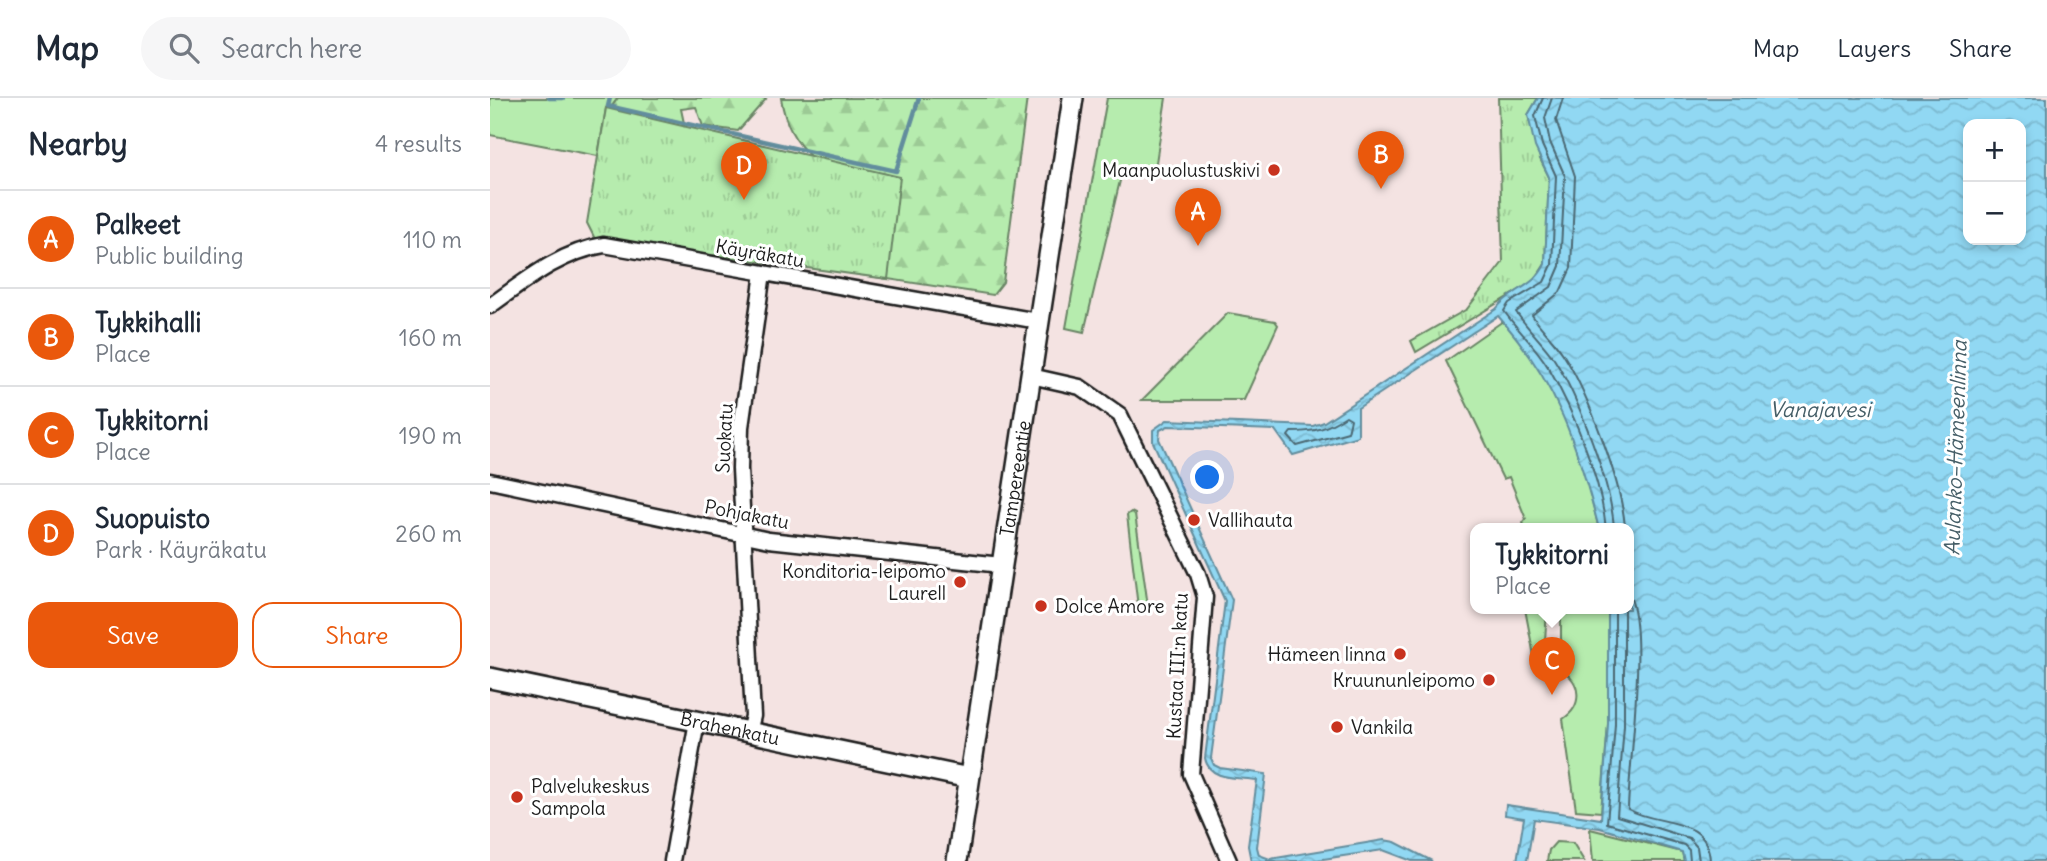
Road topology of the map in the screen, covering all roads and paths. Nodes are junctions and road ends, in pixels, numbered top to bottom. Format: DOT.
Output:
graph roads {
  1 [pos="1073,98"];
  2 [pos="763,273"];
  3 [pos="490,306"];
  4 [pos="1038,321"];
  5 [pos="1031,376"];
  6 [pos="490,481"];
  7 [pos="745,536"];
  8 [pos="1001,565"];
  9 [pos="490,678"];
  10 [pos="697,721"];
  11 [pos="750,732"];
  12 [pos="969,778"];
  13 [pos="672,861"];
  14 [pos="957,861"];
  15 [pos="1230,861"];
  1 -- 4 [label="main road, Tampereentie"];
  2 -- 3 [label="street, Käyräkatu"];
  2 -- 4 [label="street, Käyräkatu"];
  2 -- 7 [label="street, Suokatu"];
  4 -- 5 [label="main road, Tampereentie"];
  5 -- 8 [label="main road, Tampereentie"];
  5 -- 15 [label="street, Kustaa III:n katu"];
  6 -- 7 [label="street, Pohjakatu"];
  7 -- 8 [label="street, Pohjakatu"];
  7 -- 11 [label="street, Suokatu"];
  8 -- 12 [label="main road, Tampereentie"];
  9 -- 10 [label="main road, Brahenkatu"];
  10 -- 11 [label="main road, Brahenkatu"];
  10 -- 13 [label="street"];
  11 -- 12 [label="main road, Brahenkatu"];
  12 -- 14 [label="main road, Tampereentie"];
}
